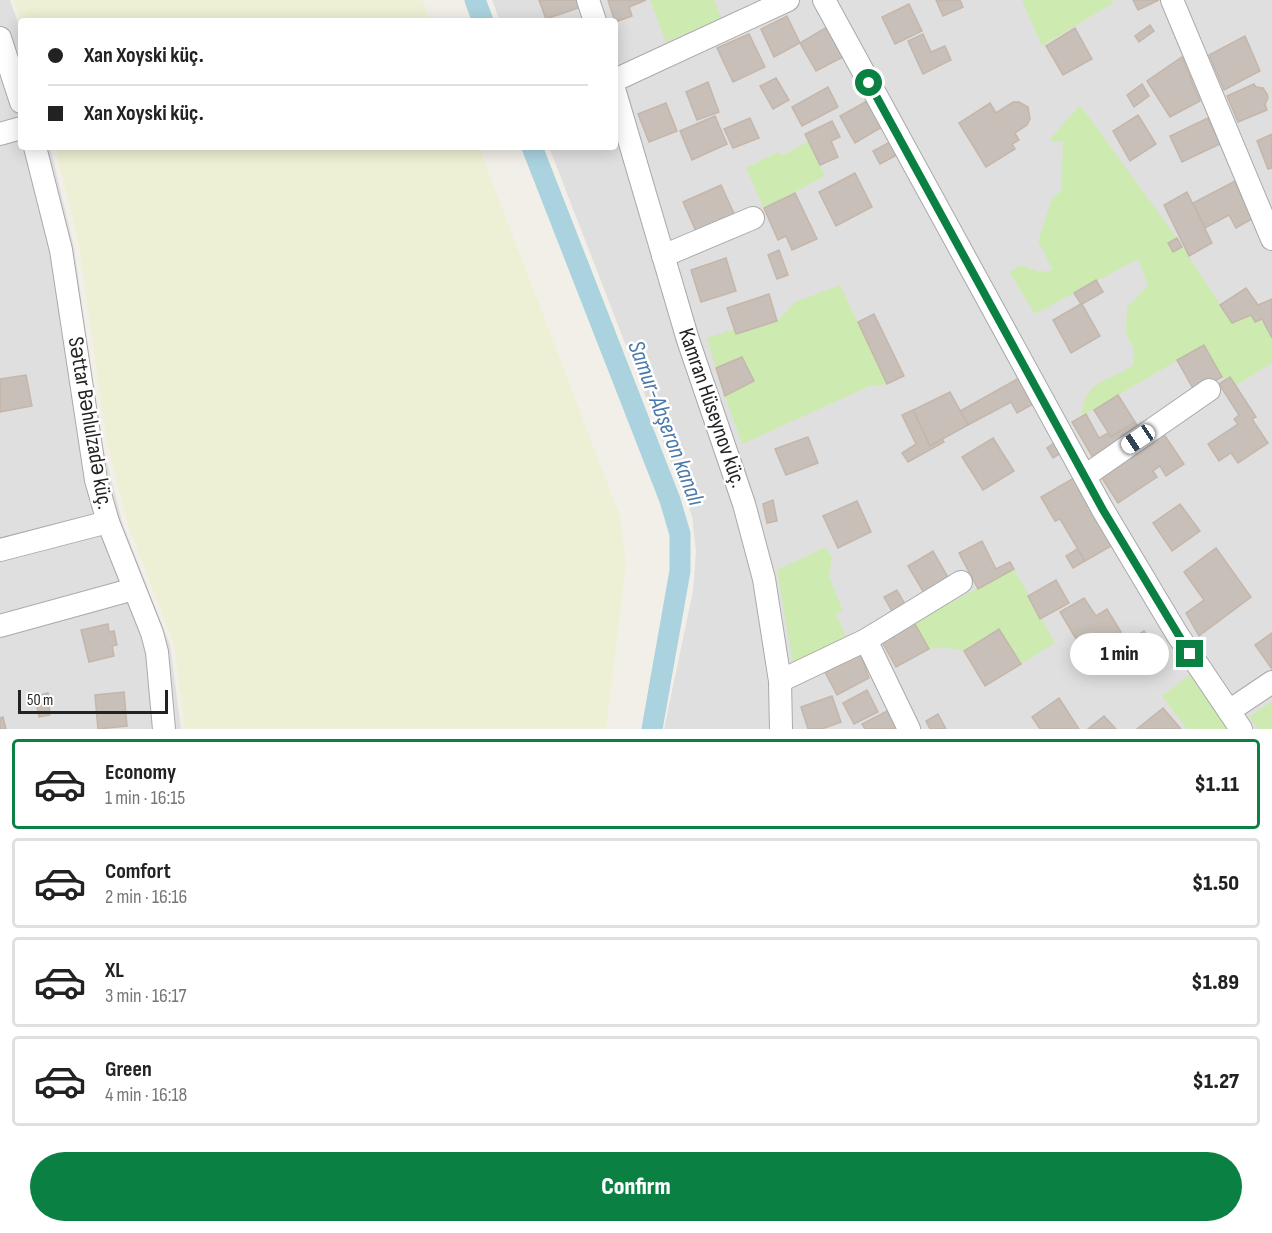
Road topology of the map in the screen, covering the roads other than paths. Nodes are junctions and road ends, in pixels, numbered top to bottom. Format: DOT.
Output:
graph roads {
  1 [pos="588,0"];
  2 [pos="824,0"];
  3 [pos="1172,0"];
  4 [pos="774,3"];
  5 [pos="594,18"];
  6 [pos="0,38"];
  7 [pos="618,79"];
  8 [pos="18,93"];
  9 [pos="618,102"];
  10 [pos="18,129"];
  11 [pos="0,134"];
  12 [pos="36,150"];
  13 [pos="753,218"];
  14 [pos="1272,239"];
  15 [pos="663,256"];
  16 [pos="1209,390"];
  17 [pos="1084,476"];
  18 [pos="108,522"];
  19 [pos="0,550"];
  20 [pos="961,582"];
  21 [pos="134,589"];
  22 [pos="0,626"];
  23 [pos="866,640"];
  24 [pos="780,681"];
  25 [pos="1272,682"];
  26 [pos="1235,720"];
  27 [pos="164,729"];
  28 [pos="781,729"];
  29 [pos="909,729"];
  1 -- 5 [label="street"];
  2 -- 17 [label="street"];
  3 -- 14 [label="street"];
  4 -- 7 [label="street"];
  6 -- 8 [label="street"];
  9 -- 15 [label="street, Kamran Hüseynov küç."];
  10 -- 11 [label="street"];
  12 -- 18 [label="street, Səttar Bəhlulzadə küç."];
  13 -- 15 [label="street"];
  15 -- 24 [label="street, Kamran Hüseynov küç."];
  16 -- 17 [label="street"];
  17 -- 26 [label="street"];
  18 -- 19 [label="street"];
  18 -- 21 [label="street, Səttar Bəhlulzadə küç."];
  20 -- 23 [label="street"];
  21 -- 22 [label="street"];
  21 -- 27 [label="street, Səttar Bəhlulzadə küç."];
  23 -- 24 [label="street"];
  23 -- 29 [label="street"];
  24 -- 28 [label="street, Kamran Hüseynov küç."];
  25 -- 26 [label="street"];
}
